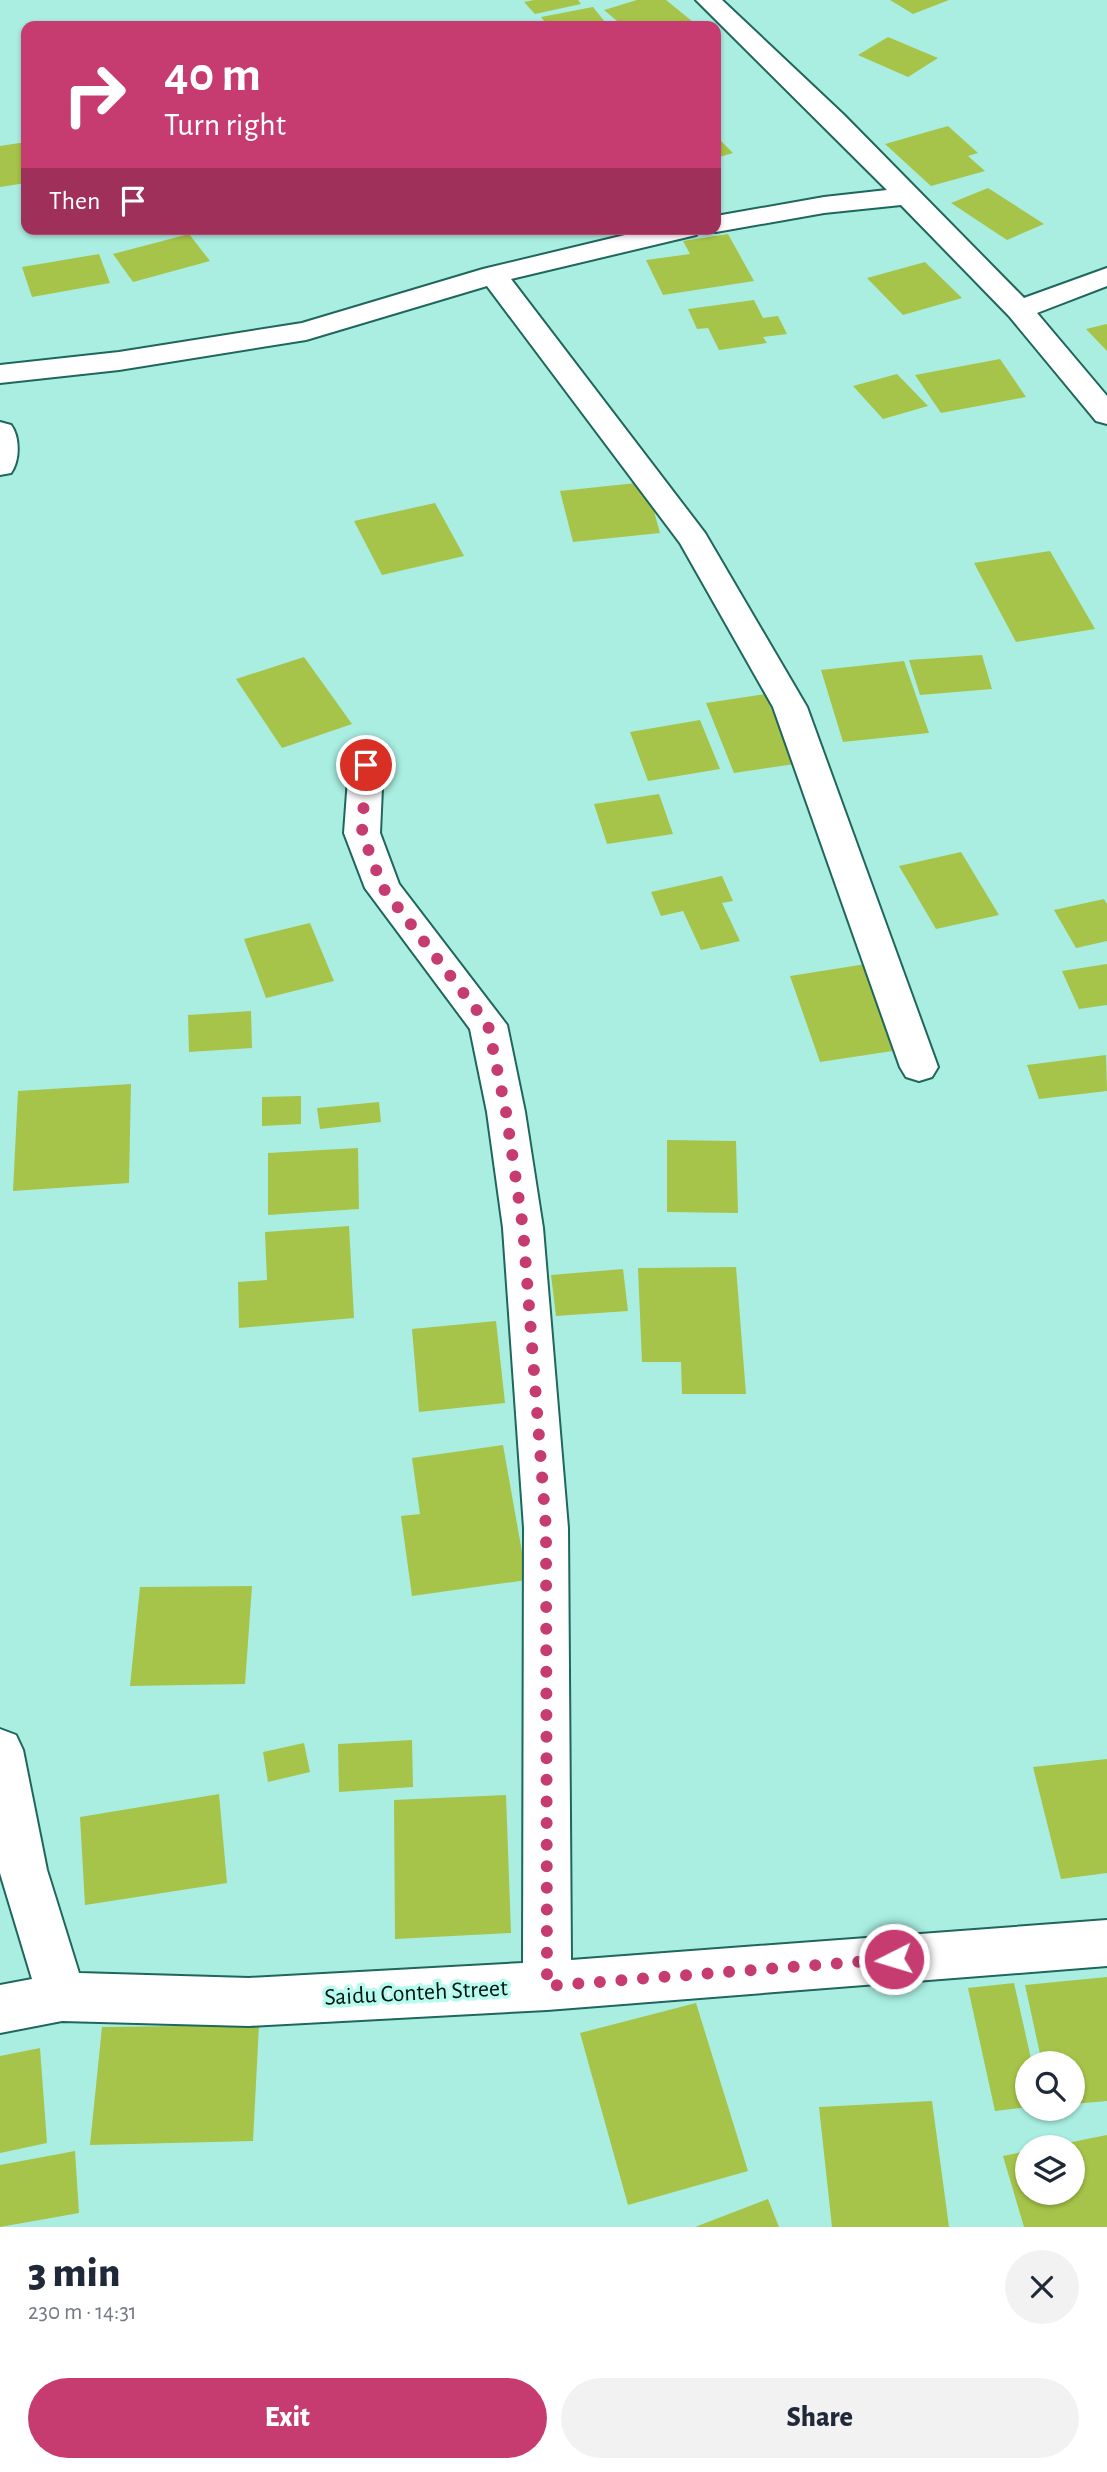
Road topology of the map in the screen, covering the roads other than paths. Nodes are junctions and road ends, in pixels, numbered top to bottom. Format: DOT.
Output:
graph roads {
  1 [pos="708,0"];
  2 [pos="908,196"];
  3 [pos="721,223"];
  4 [pos="661,235"];
  5 [pos="493,275"];
  6 [pos="1107,276"];
  7 [pos="1019,310"];
  8 [pos="0,374"];
  9 [pos="1107,415"];
  10 [pos="0,431"];
  11 [pos="0,466"];
  12 [pos="366,765"];
  13 [pos="919,1067"];
  14 [pos="0,1750"];
  15 [pos="1107,1942"];
  16 [pos="547,1986"];
  17 [pos="62,1997"];
  18 [pos="0,2009"];
  1 -- 2 [label="street"];
  2 -- 3 [label="street"];
  2 -- 7 [label="street"];
  4 -- 5 [label="street"];
  5 -- 8 [label="street"];
  5 -- 13 [label="street"];
  6 -- 7 [label="street"];
  7 -- 9 [label="street"];
  10 -- 11 [label="street"];
  12 -- 16 [label="street"];
  14 -- 17 [label="street"];
  15 -- 16 [label="street, Saidu Conteh Street"];
  16 -- 17 [label="street, Saidu Conteh Street"];
  17 -- 18 [label="street, Saidu Conteh Street"];
}
